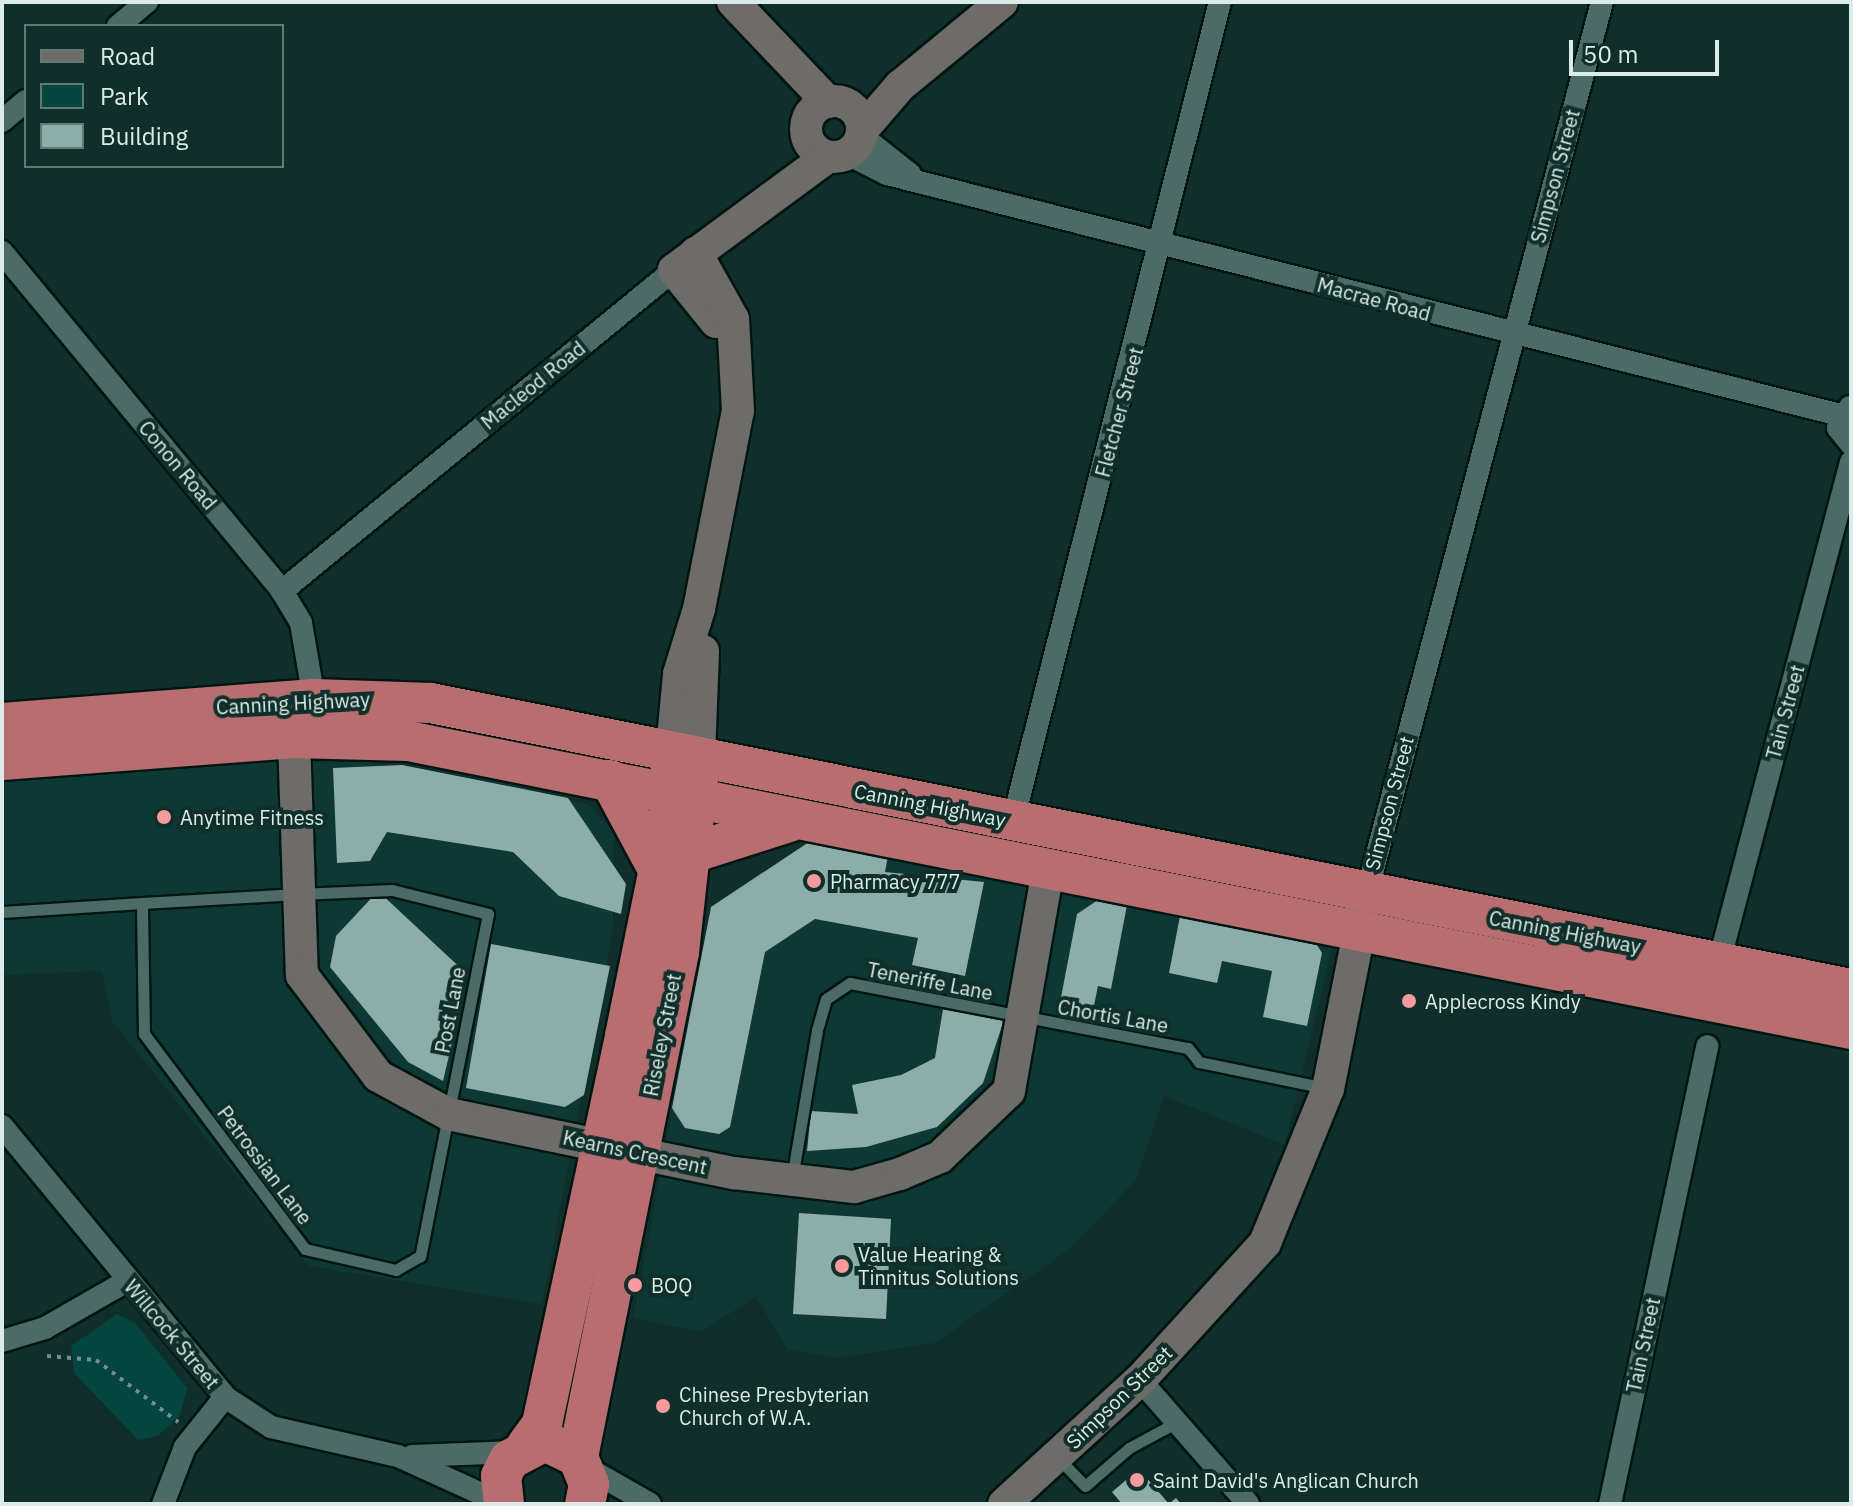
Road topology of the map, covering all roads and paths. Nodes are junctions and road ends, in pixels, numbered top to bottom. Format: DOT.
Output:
graph roads {
  1 [pos="147,2"];
  2 [pos="733,2"];
  3 [pos="1002,2"];
  4 [pos="1220,2"];
  5 [pos="1602,2"];
  6 [pos="120,24"];
  7 [pos="24,103"];
  8 [pos="2,121"];
  9 [pos="836,129"];
  10 [pos="1163,242"];
  11 [pos="2,252"];
  12 [pos="685,261"];
  13 [pos="1513,337"];
  14 [pos="1845,411"];
  15 [pos="1851,444"];
  16 [pos="1851,462"];
  17 [pos="282,591"];
  18 [pos="314,699"];
  19 [pos="2,723"];
  20 [pos="294,738"];
  21 [pos="685,753"];
  22 [pos="2,760"];
  23 [pos="610,780"];
  24 [pos="684,796"];
  25 [pos="801,819"];
  26 [pos="1013,821"];
  27 [pos="695,852"];
  28 [pos="658,869"];
  29 [pos="1048,869"];
  30 [pos="1367,892"];
  31 [pos="298,894"];
  32 [pos="142,903"];
  33 [pos="2,912"];
  34 [pos="1360,931"];
  35 [pos="1719,962"];
  36 [pos="1851,989"];
  37 [pos="1026,1019"];
  38 [pos="1851,1029"];
  39 [pos="1707,1046"];
  40 [pos="1328,1089"];
  41 [pos="448,1114"];
  42 [pos="2,1126"];
  43 [pos="619,1149"];
  44 [pos="792,1182"];
  45 [pos="127,1281"];
  46 [pos="2,1341"];
  47 [pos="47,1356"];
  48 [pos="1140,1380"];
  49 [pos="225,1397"];
  50 [pos="1177,1422"];
  51 [pos="183,1426"];
  52 [pos="521,1449"];
  53 [pos="398,1456"];
  54 [pos="1056,1457"];
  55 [pos="582,1476"];
  56 [pos="163,1504"];
  57 [pos="504,1504"];
  58 [pos="650,1504"];
  59 [pos="1004,1504"];
  60 [pos="1248,1504"];
  61 [pos="1610,1504"];
  1 -- 6 [label="street"];
  2 -- 9 [label="street"];
  3 -- 9 [label="street, Macleod Road"];
  4 -- 10 [label="street, Fletcher Street"];
  5 -- 13 [label="street, Simpson Street"];
  7 -- 8 [label="street"];
  9 -- 10 [label="street, Macrae Road"];
  9 -- 12 [label="street, Macleod Road"];
  10 -- 13 [label="street, Macrae Road"];
  10 -- 26 [label="street, Fletcher Street"];
  11 -- 17 [label="street, Conon Road"];
  12 -- 17 [label="street, Macleod Road"];
  12 -- 21 [label="street, Riseley Street"];
  13 -- 14 [label="street, Macrae Road"];
  13 -- 30 [label="street, Simpson Street"];
  14 -- 15 [label="street"];
  16 -- 35 [label="street, Tain Street"];
  17 -- 18 [label="street, Conon Road"];
  18 -- 19 [label="highway, Canning Highway"];
  18 -- 21 [label="highway, Canning Highway"];
  20 -- 22 [label="highway, Canning Highway"];
  20 -- 23 [label="highway, Canning Highway"];
  20 -- 31 [label="street, Kearns Crescent"];
  21 -- 24 [label="highway, Riseley Street"];
  21 -- 26 [label="highway, Canning Highway"];
  23 -- 24 [label="highway, Canning Highway"];
  23 -- 28 [label="highway"];
  24 -- 25 [label="highway, Canning Highway"];
  24 -- 27 [label="highway, Riseley Street"];
  24 -- 28 [label="highway, Riseley Street"];
  25 -- 27 [label="highway"];
  25 -- 29 [label="highway, Canning Highway"];
  26 -- 30 [label="highway, Canning Highway"];
  27 -- 43 [label="highway, Riseley Street"];
  28 -- 43 [label="highway, Riseley Street"];
  29 -- 34 [label="highway, Canning Highway"];
  29 -- 37 [label="street, Kearns Crescent"];
  30 -- 34 [label="street, Simpson Street"];
  30 -- 35 [label="highway, Canning Highway"];
  31 -- 32 [label="lane"];
  31 -- 41 [label="street, Kearns Crescent"];
  31 -- 41 [label="lane, Post Lane"];
  32 -- 33 [label="lane"];
  32 -- 41 [label="lane, Petrossian Lane"];
  34 -- 38 [label="highway, Canning Highway"];
  34 -- 40 [label="street, Simpson Street"];
  35 -- 36 [label="highway, Canning Highway"];
  37 -- 40 [label="lane, Chortis Lane"];
  37 -- 44 [label="street, Kearns Crescent"];
  37 -- 44 [label="lane, Teneriffe Lane"];
  39 -- 61 [label="street, Tain Street"];
  40 -- 48 [label="street, Simpson Street"];
  41 -- 43 [label="street, Kearns Crescent"];
  42 -- 45 [label="street, Willcock Street"];
  43 -- 44 [label="street, Kearns Crescent"];
  43 -- 52 [label="highway, Riseley Street"];
  43 -- 55 [label="highway, Riseley Street"];
  45 -- 46 [label="street"];
  45 -- 49 [label="street, Willcock Street"];
  47 -- 51 [label="path"];
  48 -- 50 [label="street"];
  48 -- 54 [label="street, Simpson Street"];
  49 -- 53 [label="street, Willcock Street"];
  49 -- 56 [label="street"];
  50 -- 54 [label="lane"];
  50 -- 60 [label="street"];
  52 -- 53 [label="street, Willcock Street"];
  52 -- 55 [label="highway"];
  52 -- 57 [label="highway, Riseley Street"];
  53 -- 57 [label="street, Willcock Street"];
  54 -- 59 [label="street, Simpson Street"];
  55 -- 58 [label="street"];
}
